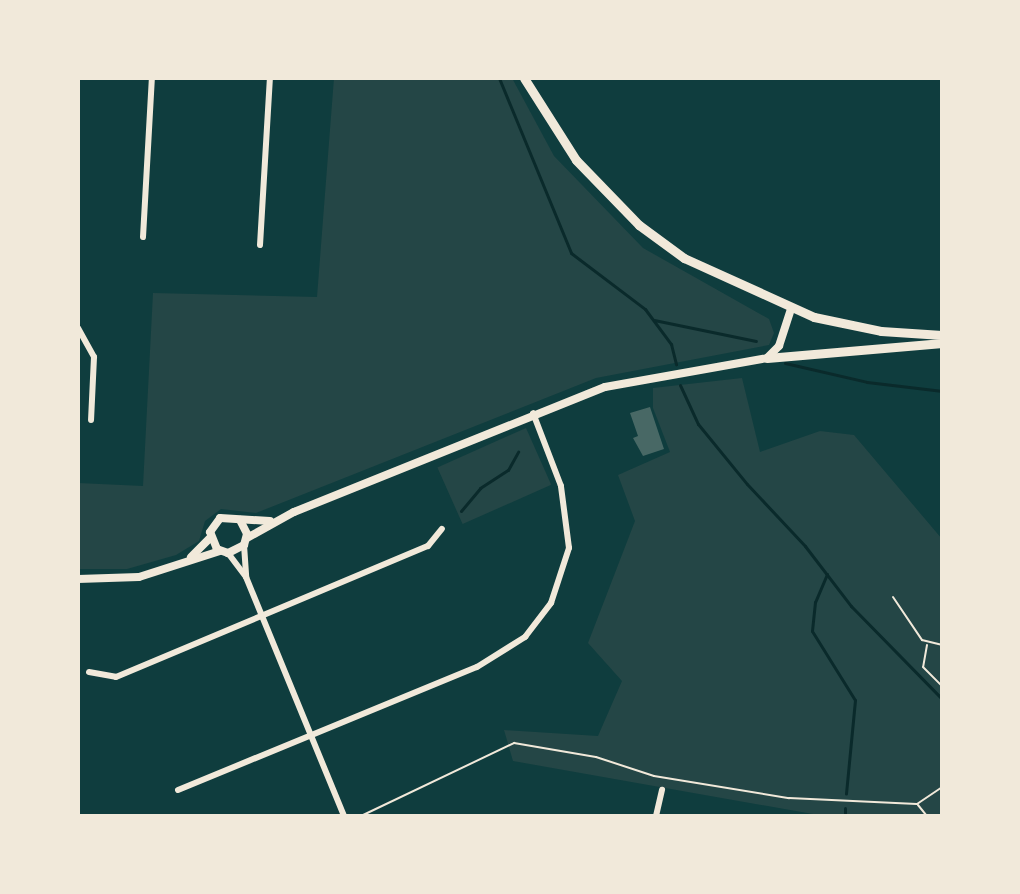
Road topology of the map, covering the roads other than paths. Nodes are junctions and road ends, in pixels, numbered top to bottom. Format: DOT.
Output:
graph roads {
  1 [pos="152,78"];
  2 [pos="270,78"];
  3 [pos="524,78"];
  4 [pos="143,237"];
  5 [pos="260,245"];
  6 [pos="791,310"];
  7 [pos="78,328"];
  8 [pos="942,335"];
  9 [pos="942,343"];
  10 [pos="767,358"];
  11 [pos="533,413"];
  12 [pos="91,420"];
  13 [pos="240,520"];
  14 [pos="272,521"];
  15 [pos="442,529"];
  16 [pos="210,538"];
  17 [pos="245,542"];
  18 [pos="224,552"];
  19 [pos="190,559"];
  20 [pos="246,577"];
  21 [pos="78,579"];
  22 [pos="262,616"];
  23 [pos="89,672"];
  24 [pos="313,737"];
  25 [pos="178,790"];
  26 [pos="662,790"];
  27 [pos="344,816"];
  28 [pos="656,816"];
  1 -- 4 [label="street"];
  2 -- 5 [label="street"];
  3 -- 6 [label="main road"];
  6 -- 8 [label="main road"];
  6 -- 10 [label="main road"];
  7 -- 12 [label="street"];
  9 -- 10 [label="main road"];
  10 -- 11 [label="main road"];
  11 -- 14 [label="main road"];
  11 -- 24 [label="street"];
  13 -- 14 [label="main road"];
  13 -- 16 [label="main road"];
  13 -- 17 [label="main road"];
  14 -- 17 [label="main road"];
  15 -- 22 [label="street"];
  16 -- 18 [label="main road"];
  16 -- 19 [label="main road"];
  17 -- 18 [label="main road"];
  17 -- 20 [label="street"];
  18 -- 19 [label="main road"];
  18 -- 20 [label="street"];
  19 -- 21 [label="main road"];
  20 -- 22 [label="street"];
  22 -- 23 [label="street"];
  22 -- 24 [label="street"];
  24 -- 25 [label="street"];
  24 -- 27 [label="street"];
  26 -- 28 [label="street"];
}
